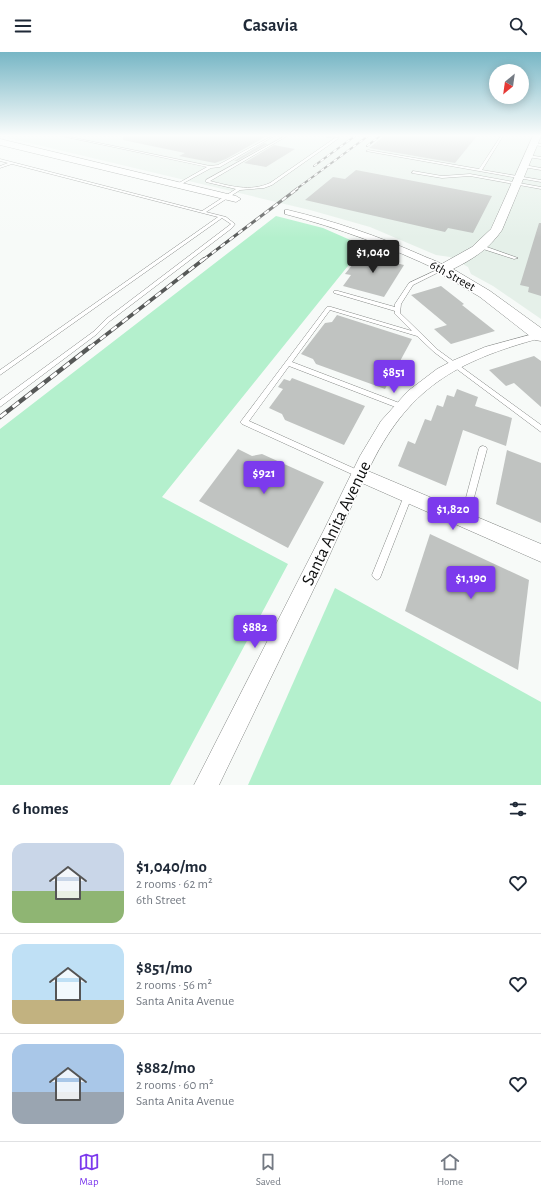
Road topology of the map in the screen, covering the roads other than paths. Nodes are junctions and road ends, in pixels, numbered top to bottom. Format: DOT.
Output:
graph roads {
  1 [pos="40,170"];
  2 [pos="117,170"];
  3 [pos="204,170"];
  4 [pos="227,170"];
  5 [pos="291,170"];
  6 [pos="480,170"];
  7 [pos="522,170"];
  8 [pos="413,172"];
  9 [pos="518,181"];
  10 [pos="541,181"];
  11 [pos="178,185"];
  12 [pos="541,188"];
  13 [pos="239,189"];
  14 [pos="231,198"];
  15 [pos="203,212"];
  16 [pos="288,212"];
  17 [pos="221,217"];
  18 [pos="482,247"];
  19 [pos="516,258"];
  20 [pos="444,268"];
  21 [pos="336,292"];
  22 [pos="398,310"];
  23 [pos="417,334"];
  24 [pos="541,335"];
  25 [pos="288,363"];
  26 [pos="455,364"];
  27 [pos="0,373"];
  28 [pos="0,404"];
  29 [pos="400,406"];
  30 [pos="541,429"];
  31 [pos="483,449"];
  32 [pos="359,474"];
  33 [pos="408,496"];
  34 [pos="464,520"];
  35 [pos="541,553"];
  36 [pos="377,575"];
  37 [pos="206,785"];
  1 -- 15 [label="lane"];
  2 -- 11 [label="street"];
  3 -- 11 [label="lane"];
  4 -- 13 [label="lane"];
  5 -- 13 [label="lane"];
  6 -- 9 [label="lane"];
  7 -- 9 [label="street"];
  8 -- 9 [label="lane"];
  9 -- 10 [label="lane"];
  9 -- 12 [label="lane"];
  9 -- 18 [label="street"];
  11 -- 14 [label="street"];
  13 -- 14 [label="lane"];
  14 -- 15 [label="lane"];
  15 -- 17 [label="lane"];
  16 -- 20 [label="street, 6th Street"];
  17 -- 27 [label="lane"];
  17 -- 28 [label="lane"];
  18 -- 19 [label="lane"];
  18 -- 20 [label="street"];
  20 -- 22 [label="lane"];
  20 -- 24 [label="street, 6th Street"];
  21 -- 22 [label="lane"];
  22 -- 23 [label="lane"];
  23 -- 25 [label="lane"];
  23 -- 26 [label="lane"];
  24 -- 26 [label="street, Santa Anita Avenue"];
  25 -- 29 [label="lane"];
  25 -- 32 [label="lane"];
  26 -- 29 [label="street, Santa Anita Avenue"];
  26 -- 30 [label="lane"];
  29 -- 32 [label="street, Santa Anita Avenue"];
  31 -- 34 [label="lane"];
  32 -- 33 [label="street"];
  32 -- 37 [label="street, Santa Anita Avenue"];
  33 -- 34 [label="street"];
  33 -- 36 [label="lane"];
  34 -- 35 [label="street"];
}
